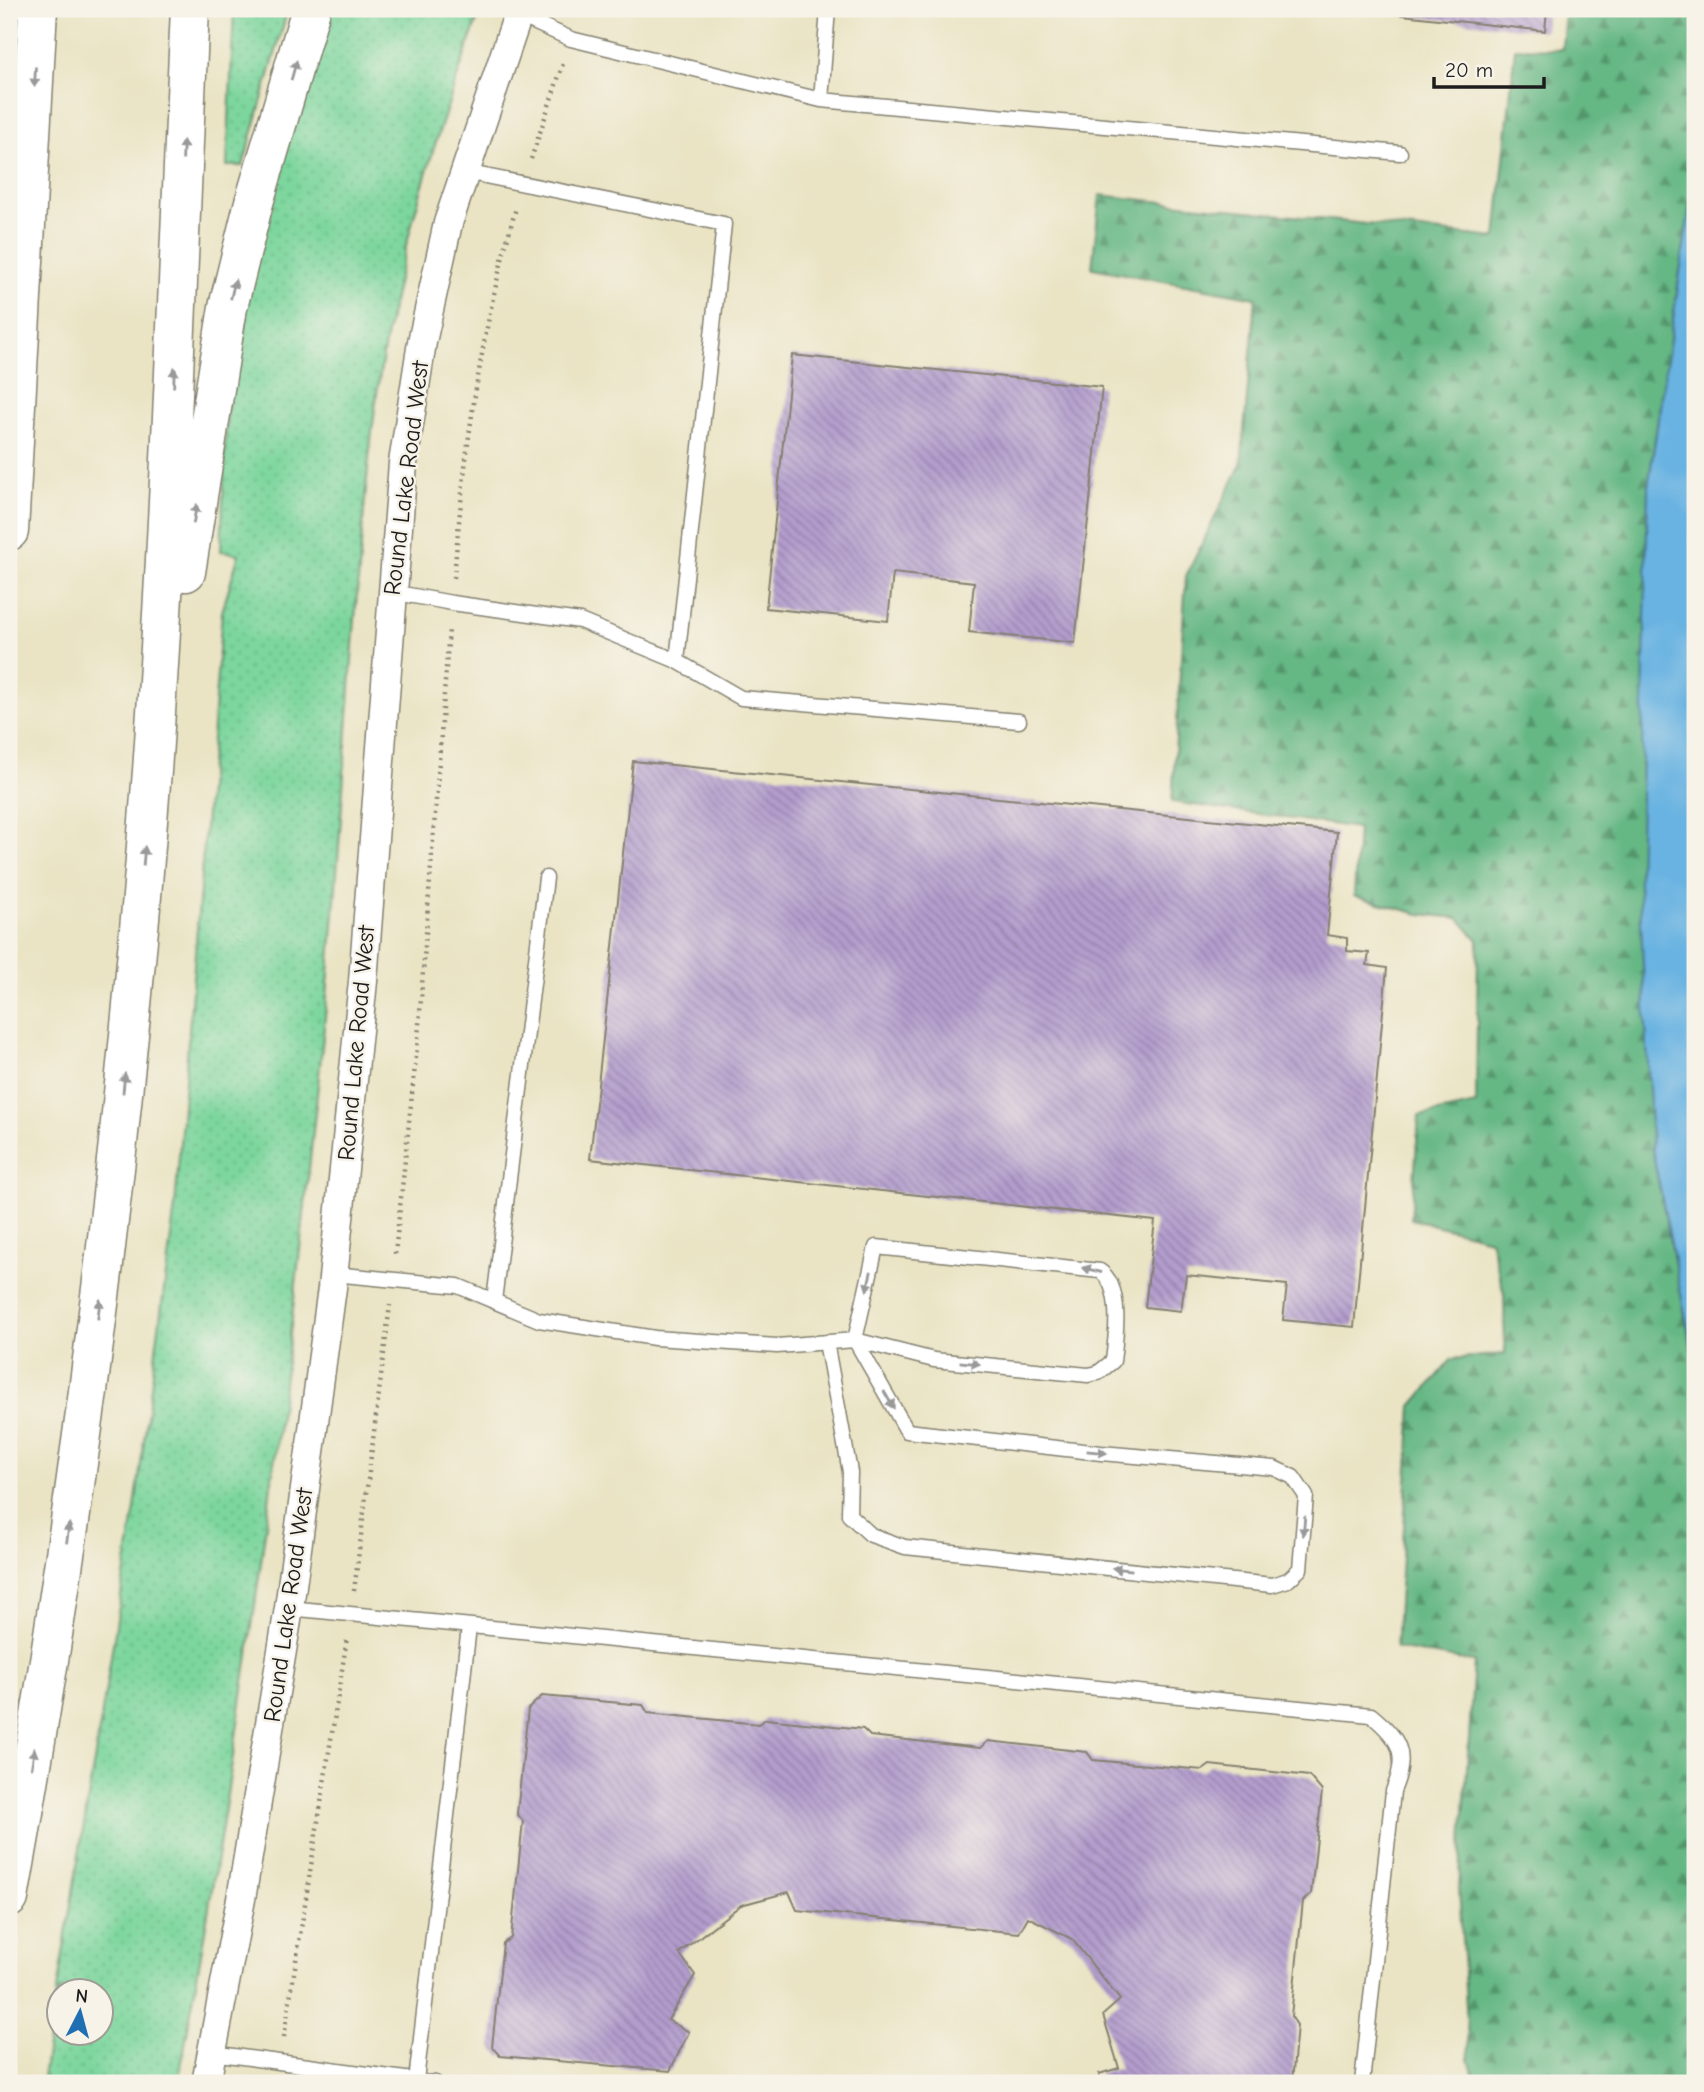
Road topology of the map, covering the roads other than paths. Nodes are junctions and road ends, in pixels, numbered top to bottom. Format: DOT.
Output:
graph roads {
  1 [pos="38,9"];
  2 [pos="190,9"];
  3 [pos="311,9"];
  4 [pos="828,9"];
  5 [pos="519,12"];
  6 [pos="821,100"];
  7 [pos="1400,153"];
  8 [pos="465,172"];
  9 [pos="9,275"];
  10 [pos="16,385"];
  11 [pos="9,531"];
  12 [pos="392,592"];
  13 [pos="677,662"];
  14 [pos="1019,721"];
  15 [pos="152,774"];
  16 [pos="546,878"];
  17 [pos="333,1274"];
  18 [pos="494,1301"];
  19 [pos="855,1340"];
  20 [pos="826,1342"];
  21 [pos="289,1608"];
  22 [pos="469,1627"];
  23 [pos="9,1898"];
  24 [pos="212,2053"];
  25 [pos="416,2081"];
  26 [pos="206,2083"];
  27 [pos="436,2083"];
  28 [pos="784,2083"];
  29 [pos="806,2083"];
  30 [pos="1362,2083"];
  1 -- 10 [label="highway, one-way"];
  15 -- 2 [label="highway, one-way"];
  15 -- 3 [label="highway, one-way"];
  4 -- 6 [label="lane"];
  5 -- 6 [label="lane"];
  5 -- 8 [label="street, Round Lake Road West"];
  6 -- 7 [label="lane"];
  8 -- 12 [label="street, Round Lake Road West"];
  8 -- 13 [label="lane"];
  9 -- 10 [label="highway"];
  10 -- 11 [label="highway"];
  12 -- 13 [label="lane"];
  12 -- 17 [label="street, Round Lake Road West"];
  13 -- 14 [label="lane"];
  23 -- 15 [label="highway, one-way"];
  16 -- 18 [label="lane"];
  17 -- 18 [label="lane"];
  17 -- 21 [label="street, Round Lake Road West"];
  18 -- 20 [label="lane"];
  19 -- 19 [label="lane, one-way"];
  19 -- 20 [label="lane"];
  19 -- 20 [label="lane, one-way"];
  21 -- 22 [label="lane"];
  21 -- 24 [label="street, Round Lake Road West"];
  22 -- 25 [label="lane"];
  22 -- 30 [label="lane"];
  24 -- 25 [label="lane"];
  24 -- 26 [label="street, Round Lake Road West"];
  25 -- 27 [label="lane"];
  28 -- 29 [label="lane"];
}
